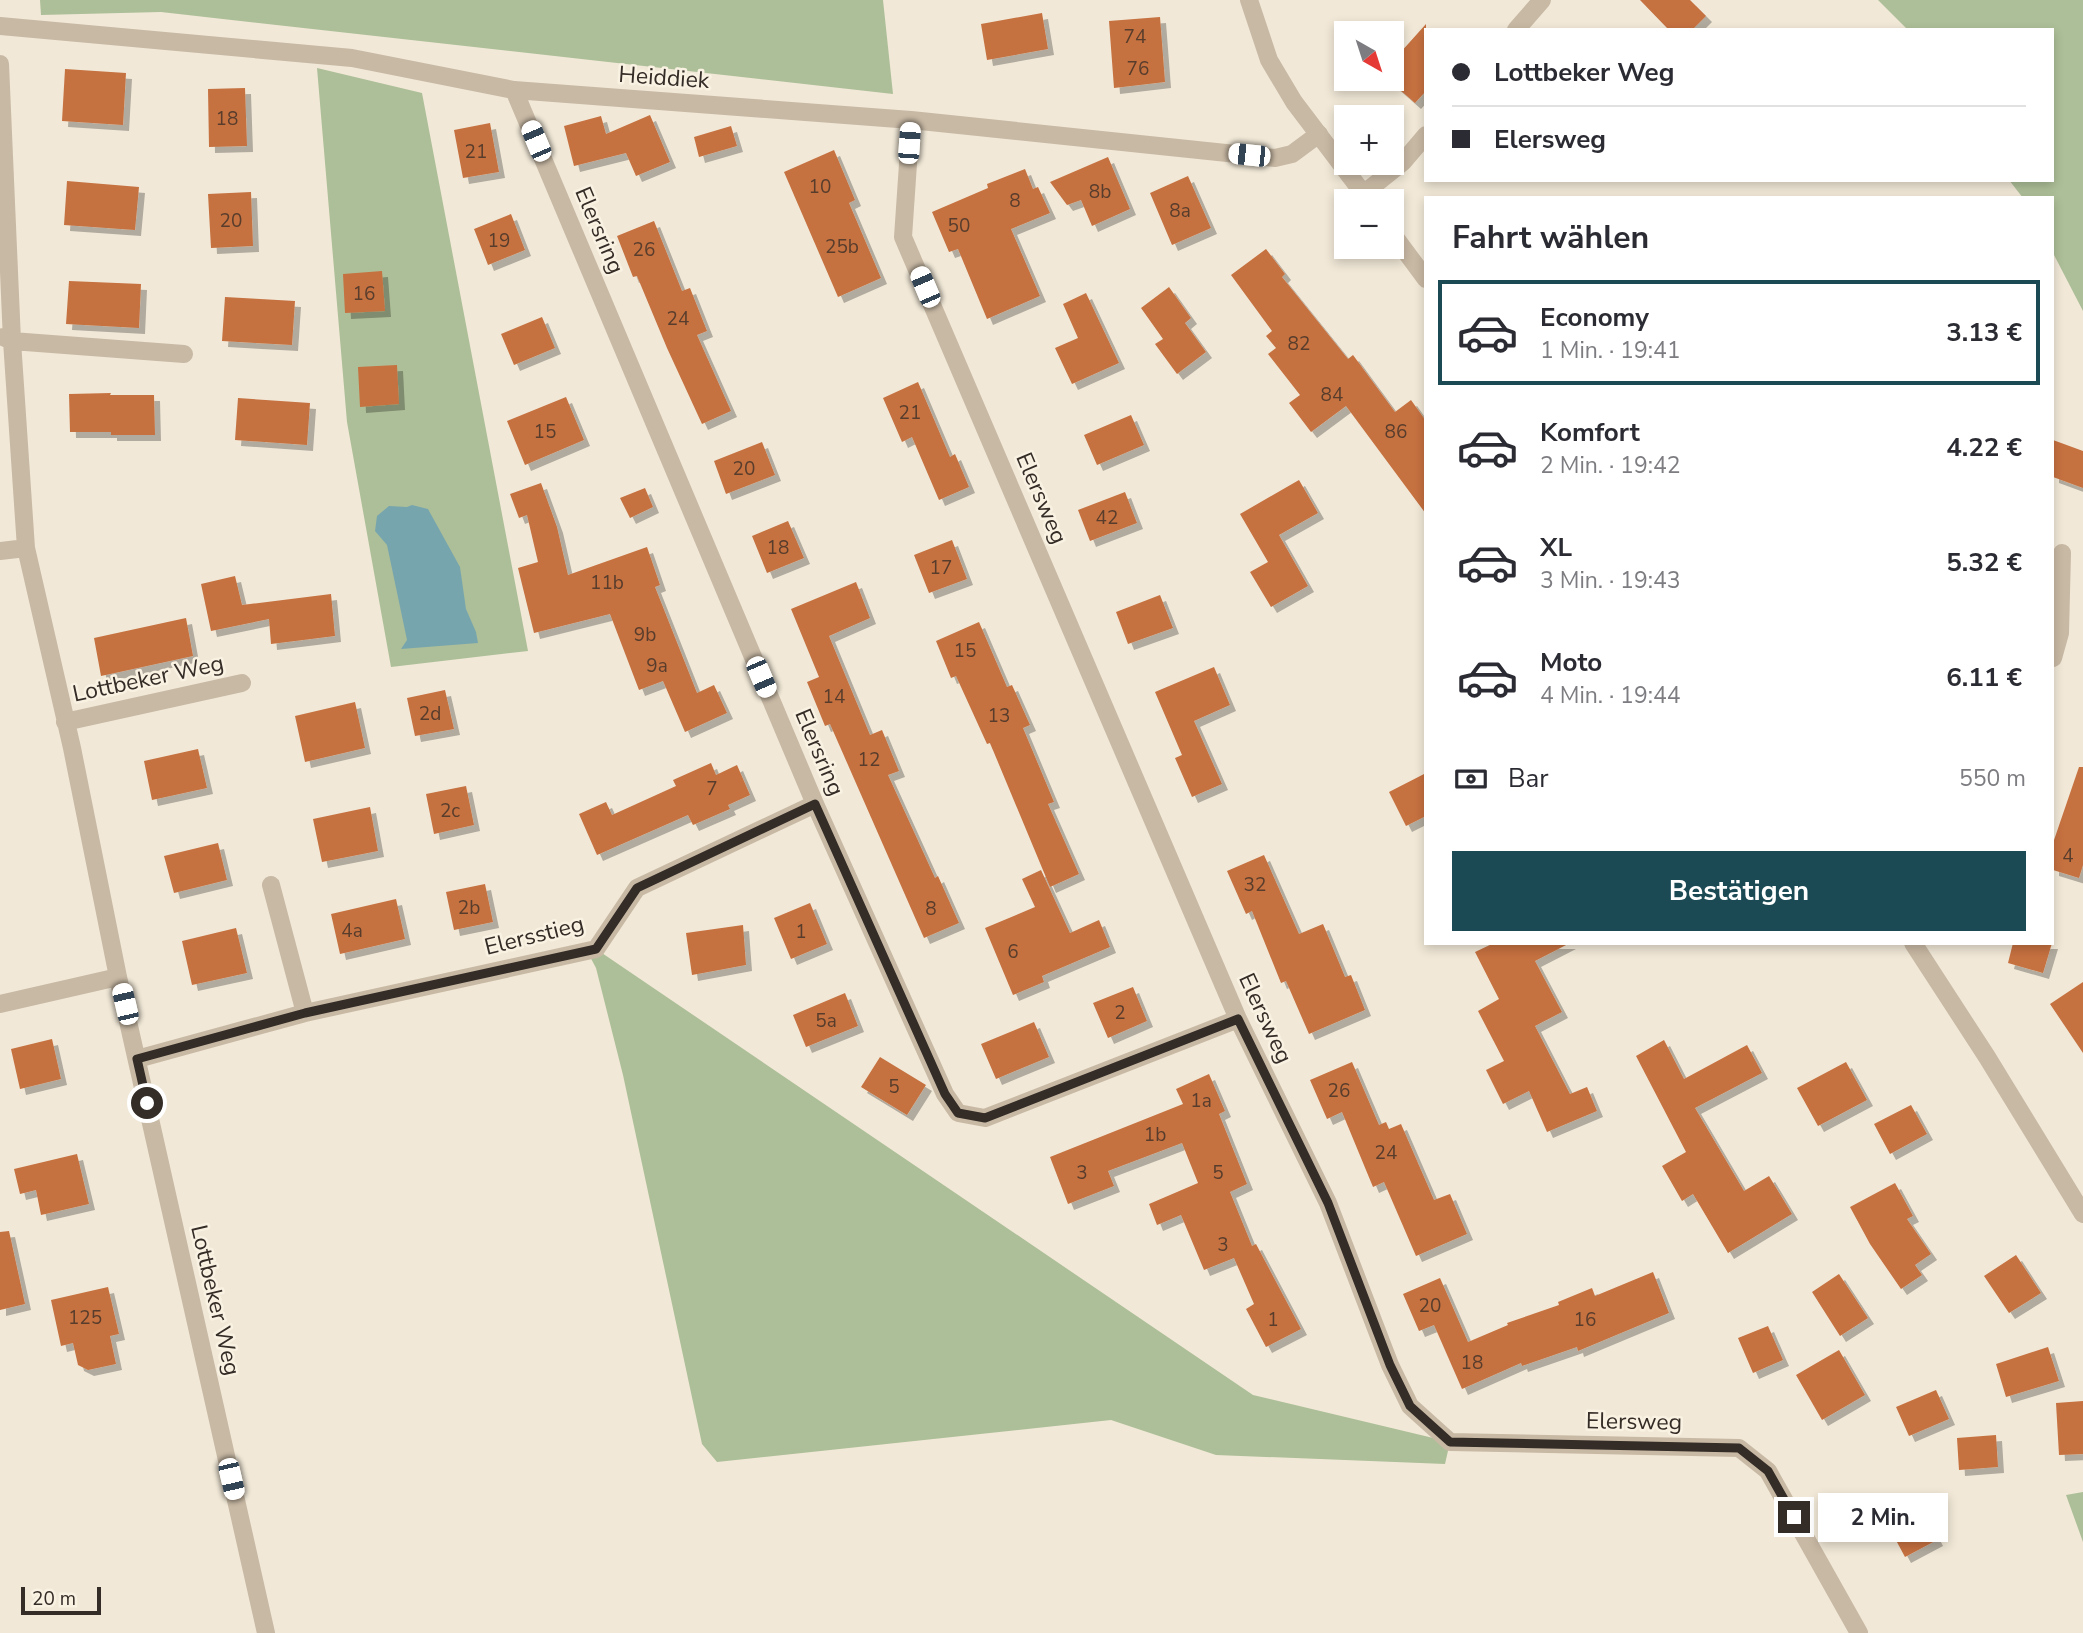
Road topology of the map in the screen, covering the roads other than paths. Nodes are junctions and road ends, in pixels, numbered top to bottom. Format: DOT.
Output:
graph roads {
  1 [pos="1249,0"];
  2 [pos="1542,0"];
  3 [pos="0,26"];
  4 [pos="1518,28"];
  5 [pos="0,64"];
  6 [pos="514,90"];
  7 [pos="911,120"];
  8 [pos="1320,134"];
  9 [pos="1424,137"];
  10 [pos="1360,189"];
  11 [pos="1374,189"];
  12 [pos="1404,249"];
  13 [pos="1424,276"];
  14 [pos="6,338"];
  15 [pos="184,354"];
  16 [pos="26,548"];
  17 [pos="0,551"];
  18 [pos="2062,553"];
  19 [pos="2054,654"];
  20 [pos="242,683"];
  21 [pos="65,722"];
  22 [pos="815,804"];
  23 [pos="271,885"];
  24 [pos="1914,945"];
  25 [pos="118,977"];
  26 [pos="0,1004"];
  27 [pos="305,1013"];
  28 [pos="1238,1019"];
  29 [pos="137,1059"];
  30 [pos="2083,1214"];
  31 [pos="266,1633"];
  32 [pos="1859,1633"];
  1 -- 8 [label="street"];
  2 -- 4 [label="street"];
  3 -- 6 [label="street, Heiddiek"];
  5 -- 14 [label="street, Lottbeker Weg"];
  6 -- 7 [label="street, Heiddiek"];
  6 -- 22 [label="street, Elersring"];
  7 -- 8 [label="street, Heiddiek"];
  7 -- 28 [label="street, Elersweg"];
  8 -- 10 [label="street"];
  9 -- 11 [label="street"];
  12 -- 13 [label="street"];
  14 -- 15 [label="street"];
  14 -- 16 [label="street, Lottbeker Weg"];
  16 -- 17 [label="street"];
  16 -- 21 [label="street, Lottbeker Weg"];
  18 -- 19 [label="street"];
  20 -- 21 [label="street, Lottbeker Weg"];
  21 -- 25 [label="street, Lottbeker Weg"];
  22 -- 27 [label="street, Elersstieg"];
  22 -- 28 [label="street, Elersring"];
  23 -- 27 [label="street"];
  24 -- 30 [label="street"];
  25 -- 26 [label="street"];
  25 -- 29 [label="street, Lottbeker Weg"];
  27 -- 29 [label="street, Elersstieg"];
  28 -- 32 [label="street, Elersweg"];
  29 -- 31 [label="street, Lottbeker Weg"];
}
